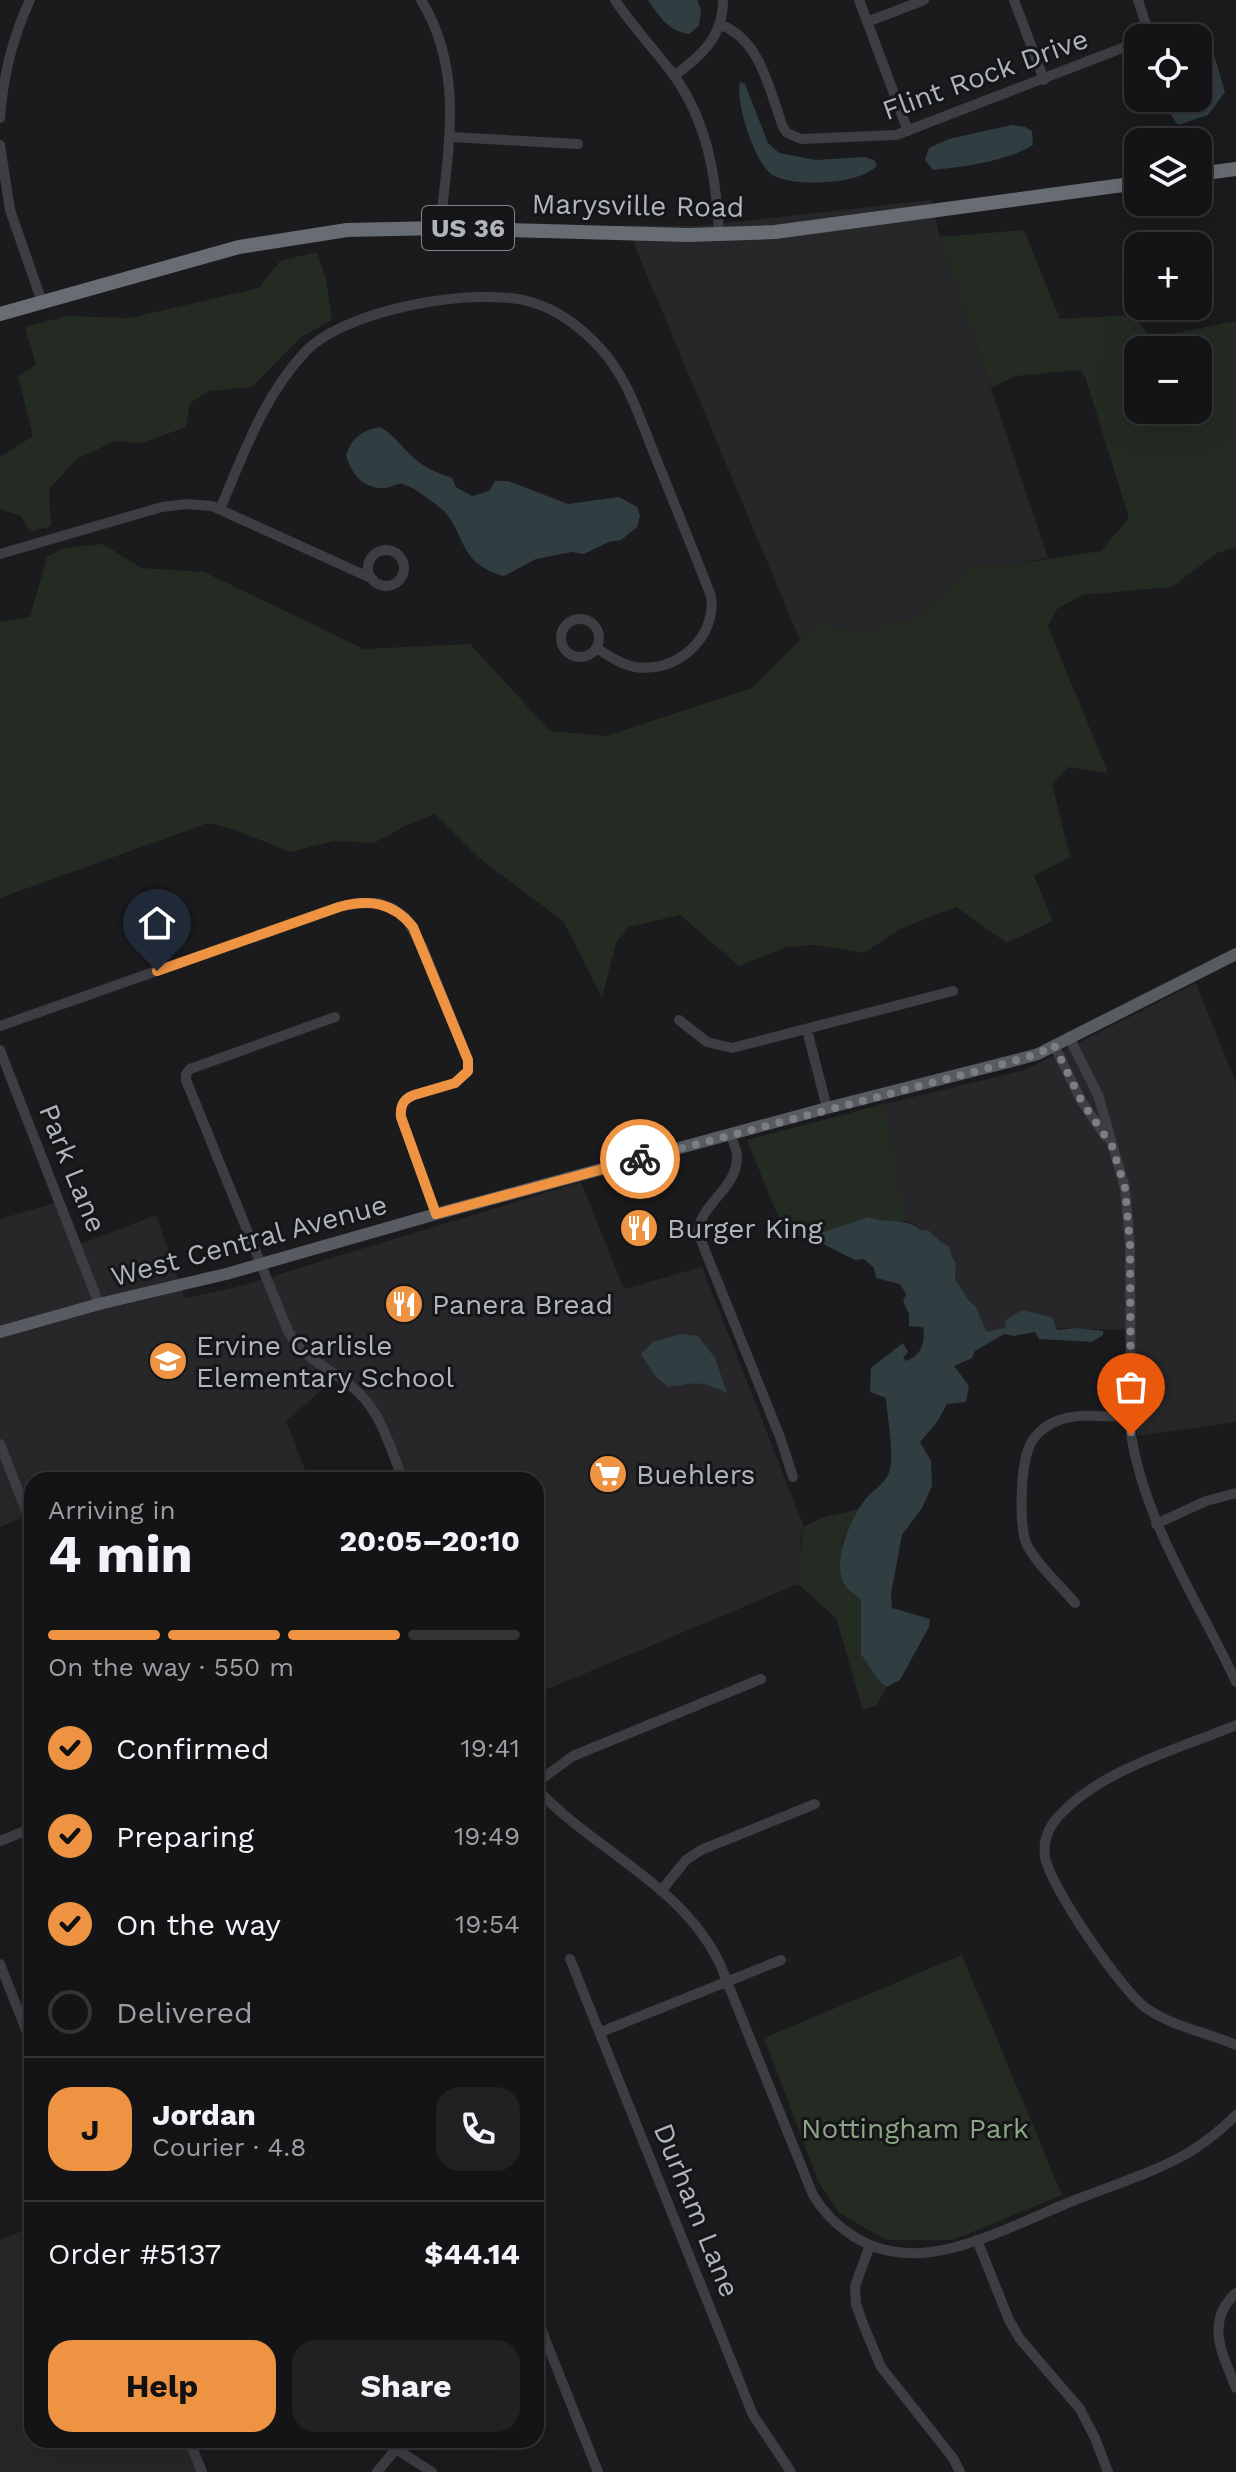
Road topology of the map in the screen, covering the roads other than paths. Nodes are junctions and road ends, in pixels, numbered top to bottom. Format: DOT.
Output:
graph roads {
  1 [pos="30,0"];
  2 [pos="421,0"];
  3 [pos="615,0"];
  4 [pos="723,0"];
  5 [pos="859,0"];
  6 [pos="924,0"];
  7 [pos="1014,0"];
  8 [pos="1138,0"];
  9 [pos="867,22"];
  10 [pos="1146,24"];
  11 [pos="721,25"];
  12 [pos="0,39"];
  13 [pos="13,43"];
  14 [pos="1124,47"];
  15 [pos="674,76"];
  16 [pos="1044,80"];
  17 [pos="0,118"];
  18 [pos="908,131"];
  19 [pos="450,137"];
  20 [pos="578,144"];
  21 [pos="0,145"];
  22 [pos="1236,169"];
  23 [pos="1212,172"];
  24 [pos="1124,185"];
  25 [pos="440,228"];
  26 [pos="719,234"];
  27 [pos="42,302"];
  28 [pos="0,314"];
  29 [pos="220,509"];
  30 [pos="0,554"];
  31 [pos="373,579"];
  32 [pos="596,648"];
  33 [pos="1236,954"];
  34 [pos="953,991"];
  35 [pos="335,1017"];
  36 [pos="679,1020"];
  37 [pos="0,1026"];
  38 [pos="807,1030"];
  39 [pos="1069,1037"];
  40 [pos="1054,1045"];
  41 [pos="0,1050"];
  42 [pos="827,1108"];
  43 [pos="730,1134"];
  44 [pos="1112,1146"];
  45 [pos="436,1214"];
  46 [pos="260,1264"];
  47 [pos="99,1304"];
  48 [pos="0,1332"];
  49 [pos="1130,1417"];
  50 [pos="0,1444"];
  51 [pos="400,1472"];
  52 [pos="793,1477"];
  53 [pos="1236,1493"];
  54 [pos="24,1506"];
  55 [pos="1156,1524"];
  56 [pos="1075,1603"];
  57 [pos="761,1679"];
  58 [pos="1236,1682"];
  59 [pos="1236,1725"];
  60 [pos="544,1779"];
  61 [pos="544,1794"];
  62 [pos="815,1804"];
  63 [pos="24,1831"];
  64 [pos="0,1841"];
  65 [pos="661,1891"];
  66 [pos="570,1959"];
  67 [pos="781,1960"];
  68 [pos="0,1964"];
  69 [pos="727,1983"];
  70 [pos="24,2025"];
  71 [pos="601,2032"];
  72 [pos="1236,2045"];
  73 [pos="1236,2115"];
  74 [pos="977,2240"];
  75 [pos="870,2245"];
  76 [pos="1236,2293"];
  77 [pos="544,2336"];
  78 [pos="1236,2388"];
  79 [pos="192,2448"];
  80 [pos="392,2448"];
  81 [pos="400,2448"];
  82 [pos="202,2472"];
  83 [pos="377,2472"];
  84 [pos="432,2472"];
  85 [pos="598,2472"];
  86 [pos="791,2472"];
  87 [pos="960,2472"];
  88 [pos="1108,2472"];
  1 -- 13 [label="street"];
  2 -- 19 [label="street"];
  3 -- 15 [label="street"];
  4 -- 11 [label="street"];
  5 -- 9 [label="street"];
  6 -- 9 [label="street"];
  7 -- 16 [label="street"];
  8 -- 10 [label="street, Flint Rock Drive"];
  9 -- 18 [label="street"];
  11 -- 15 [label="street"];
  11 -- 18 [label="street, Flint Rock Drive"];
  12 -- 13 [label="street"];
  13 -- 17 [label="street"];
  14 -- 16 [label="street, Flint Rock Drive"];
  15 -- 26 [label="street"];
  16 -- 18 [label="street, Flint Rock Drive"];
  19 -- 20 [label="street"];
  19 -- 25 [label="street"];
  21 -- 27 [label="street"];
  22 -- 23 [label="highway"];
  24 -- 26 [label="highway, Marysville Road / US 36"];
  25 -- 26 [label="highway, Marysville Road / US 36"];
  25 -- 27 [label="highway, Marysville Road / US 36"];
  27 -- 28 [label="highway, Marysville Road / US 36"];
  29 -- 30 [label="street"];
  29 -- 31 [label="street"];
  29 -- 32 [label="street"];
  33 -- 39 [label="main road, West Central Avenue"];
  34 -- 38 [label="street"];
  35 -- 46 [label="street"];
  36 -- 38 [label="street"];
  37 -- 45 [label="street"];
  38 -- 42 [label="street"];
  39 -- 40 [label="main road, West Central Avenue"];
  39 -- 44 [label="street"];
  40 -- 42 [label="main road, West Central Avenue"];
  40 -- 44 [label="street"];
  41 -- 47 [label="street, Park Lane"];
  42 -- 43 [label="main road, West Central Avenue"];
  43 -- 45 [label="main road, West Central Avenue"];
  43 -- 52 [label="street"];
  44 -- 49 [label="street"];
  45 -- 46 [label="main road, West Central Avenue"];
  46 -- 47 [label="main road, West Central Avenue"];
  46 -- 51 [label="street"];
  47 -- 48 [label="main road, West Central Avenue"];
  49 -- 55 [label="street"];
  49 -- 56 [label="street"];
  50 -- 54 [label="street"];
  53 -- 55 [label="street"];
  55 -- 58 [label="street"];
  57 -- 60 [label="street"];
  59 -- 72 [label="street"];
  61 -- 65 [label="street"];
  62 -- 65 [label="street"];
  63 -- 64 [label="street"];
  65 -- 69 [label="street"];
  66 -- 71 [label="street, Durham Lane"];
  67 -- 69 [label="street"];
  68 -- 70 [label="street"];
  69 -- 71 [label="street"];
  69 -- 75 [label="street"];
  71 -- 86 [label="street, Durham Lane"];
  73 -- 74 [label="street"];
  74 -- 75 [label="street"];
  74 -- 88 [label="street"];
  75 -- 87 [label="street"];
  76 -- 78 [label="street"];
  77 -- 85 [label="street"];
  79 -- 82 [label="street"];
  80 -- 83 [label="street"];
  81 -- 84 [label="street"];
}
